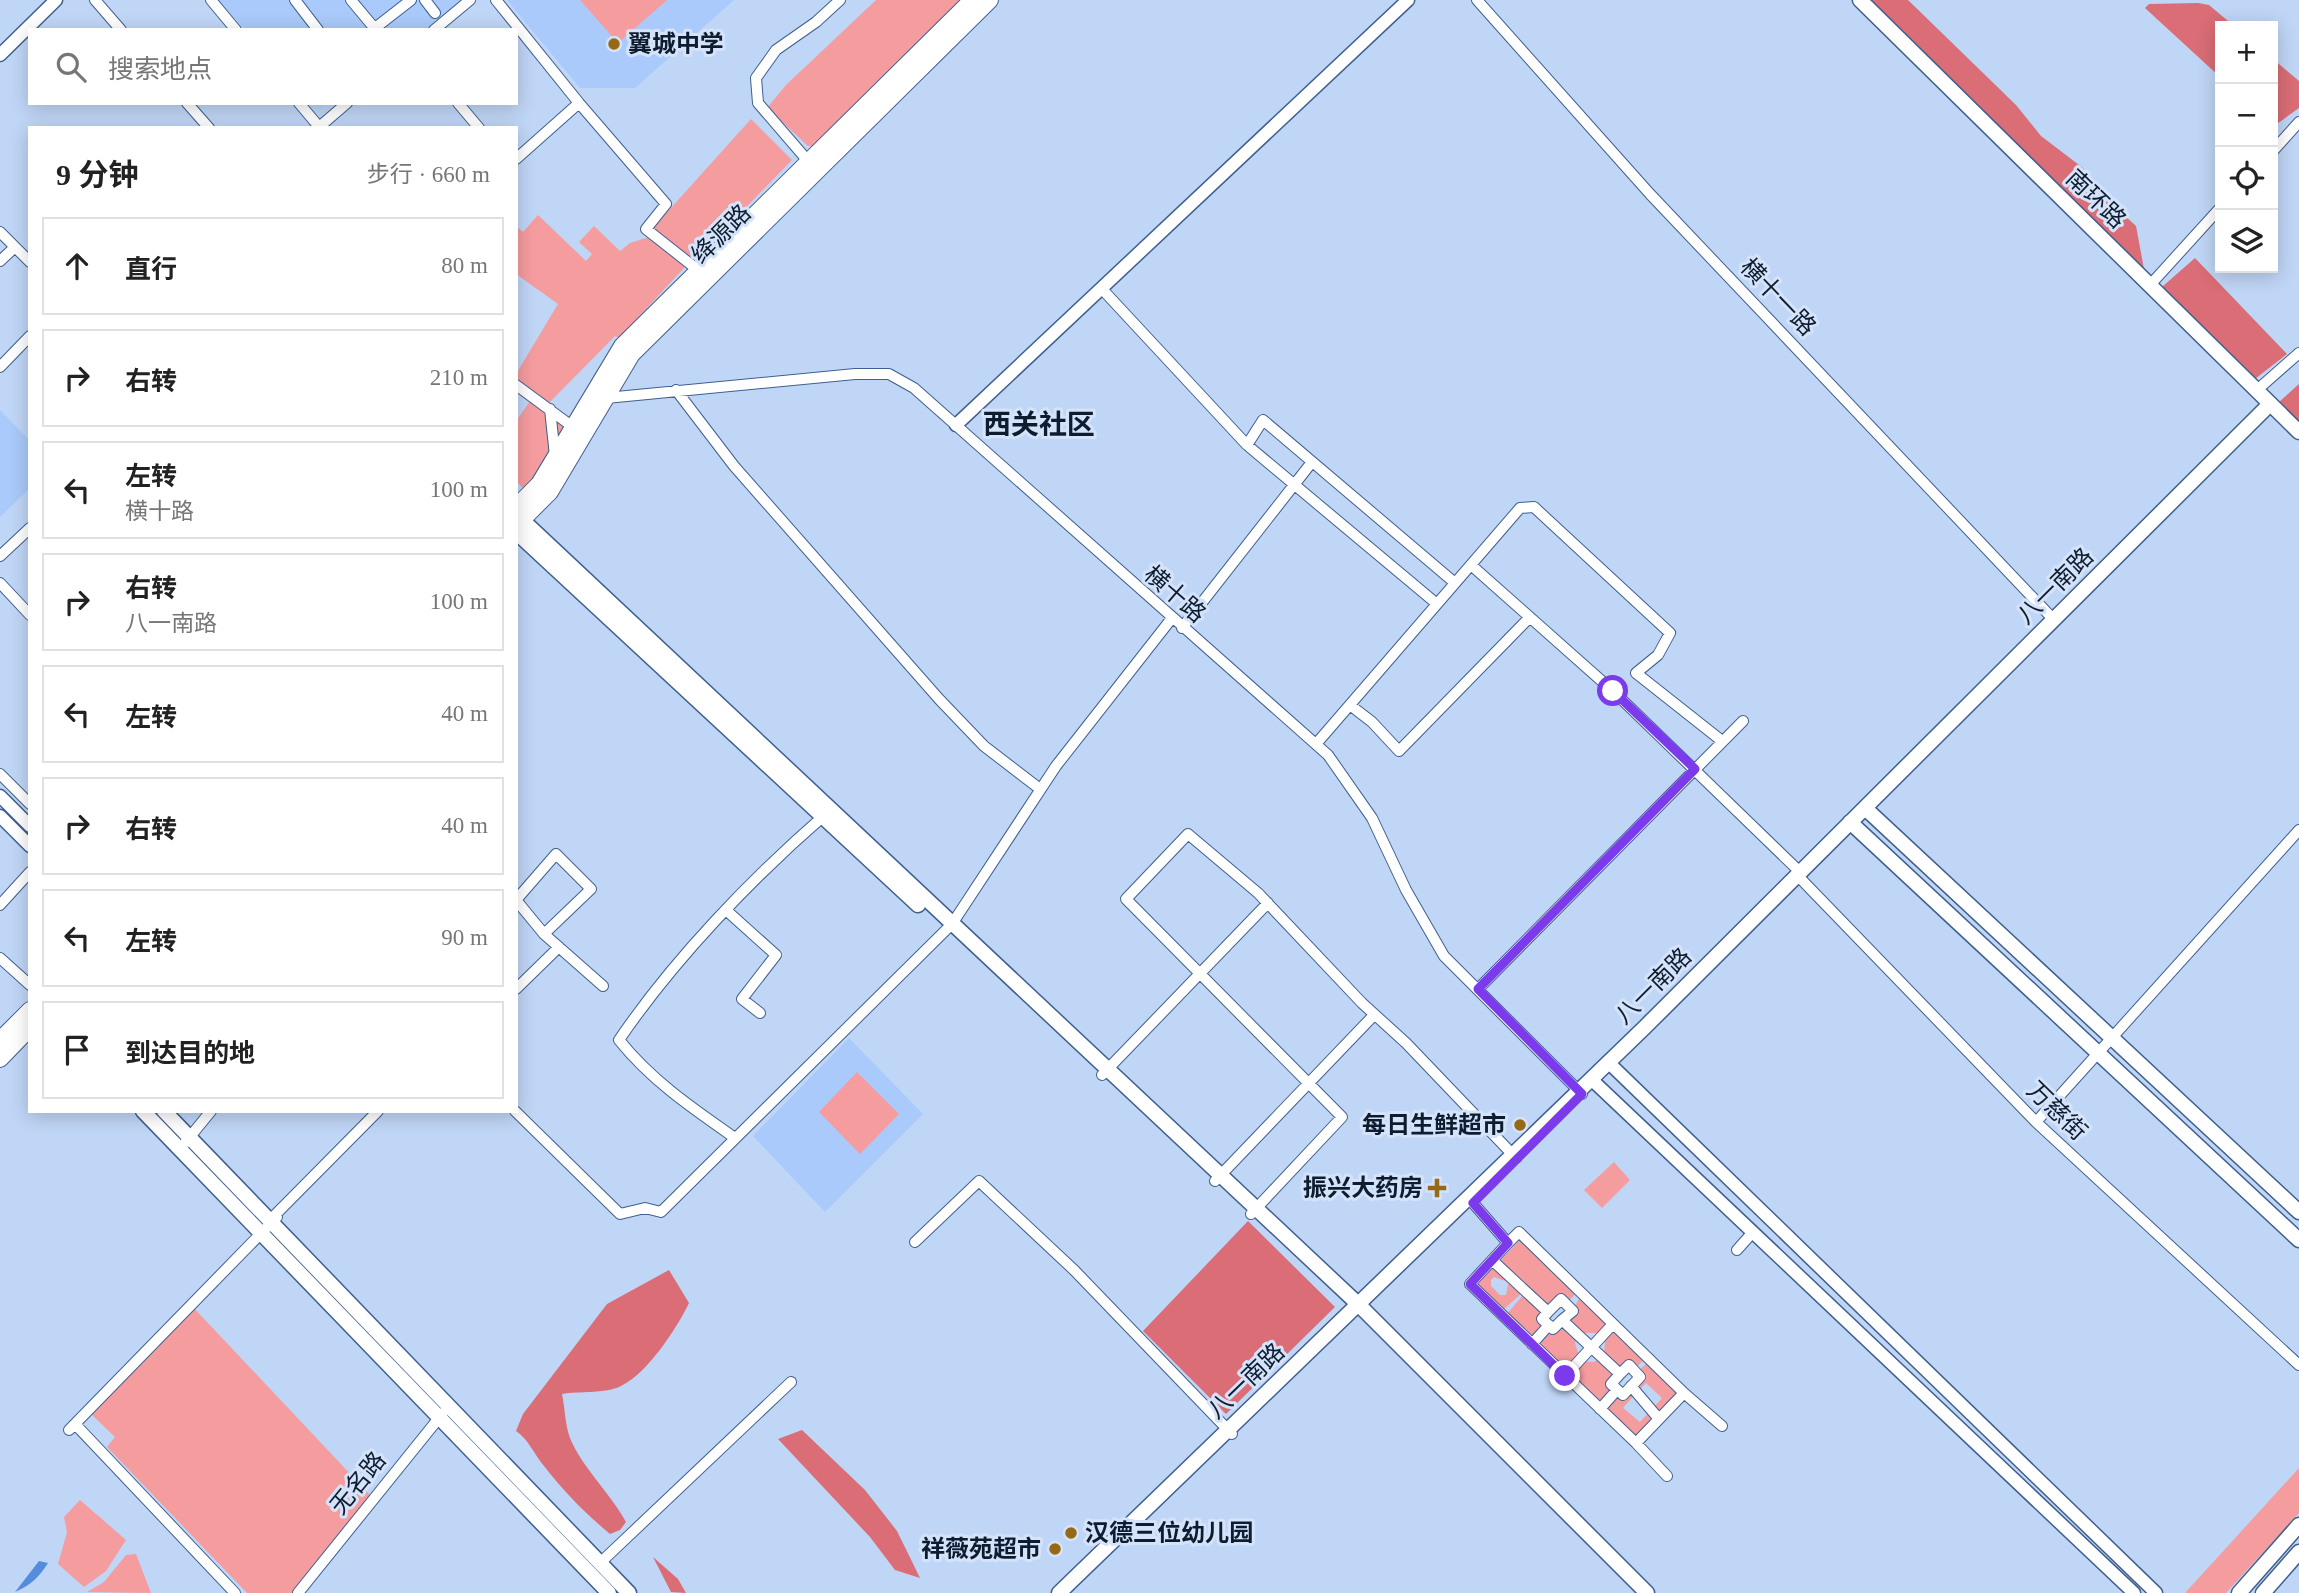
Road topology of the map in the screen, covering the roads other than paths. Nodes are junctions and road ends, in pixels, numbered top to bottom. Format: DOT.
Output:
graph roads {
  1 [pos="57,0"];
  2 [pos="95,0"];
  3 [pos="211,0"];
  4 [pos="295,0"];
  5 [pos="351,0"];
  6 [pos="411,0"];
  7 [pos="425,0"];
  8 [pos="470,0"];
  9 [pos="496,0"];
  10 [pos="839,0"];
  11 [pos="972,0"];
  12 [pos="990,0"];
  13 [pos="1408,0"];
  14 [pos="1477,0"];
  15 [pos="1860,0"];
  16 [pos="435,13"];
  17 [pos="119,28"];
  18 [pos="234,28"];
  19 [pos="316,28"];
  20 [pos="374,28"];
  21 [pos="376,28"];
  22 [pos="436,28"];
  23 [pos="0,54"];
  24 [pos="579,103"];
  25 [pos="189,105"];
  26 [pos="301,105"];
  27 [pos="345,105"];
  28 [pos="460,105"];
  29 [pos="2299,122"];
  30 [pos="207,126"];
  31 [pos="317,126"];
  32 [pos="321,126"];
  33 [pos="477,126"];
  34 [pos="2277,147"];
  35 [pos="518,157"];
  36 [pos="808,161"];
  37 [pos="2218,210"];
  38 [pos="0,232"];
  39 [pos="16,247"];
  40 [pos="28,260"];
  41 [pos="0,261"];
  42 [pos="698,270"];
  43 [pos="2151,284"];
  44 [pos="1102,289"];
  45 [pos="28,338"];
  46 [pos="2299,353"];
  47 [pos="0,367"];
  48 [pos="518,385"];
  49 [pos="676,390"];
  50 [pos="2257,390"];
  51 [pos="606,398"];
  52 [pos="2273,406"];
  53 [pos="550,409"];
  54 [pos="956,425"];
  55 [pos="573,427"];
  56 [pos="2299,432"];
  57 [pos="1247,445"];
  58 [pos="555,457"];
  59 [pos="1312,462"];
  60 [pos="1296,486"];
  61 [pos="518,518"];
  62 [pos="518,519"];
  63 [pos="518,521"];
  64 [pos="28,530"];
  65 [pos="0,556"];
  66 [pos="1471,565"];
  67 [pos="0,583"];
  68 [pos="1455,583"];
  69 [pos="1437,604"];
  70 [pos="28,613"];
  71 [pos="1530,617"];
  72 [pos="1172,618"];
  73 [pos="2054,620"];
  74 [pos="1182,628"];
  75 [pos="1350,705"];
  76 [pos="1742,721"];
  77 [pos="1722,741"];
  78 [pos="1316,744"];
  79 [pos="1695,769"];
  80 [pos="0,774"];
  81 [pos="1040,789"];
  82 [pos="0,796"];
  83 [pos="28,802"];
  84 [pos="1866,809"];
  85 [pos="827,813"];
  86 [pos="0,816"];
  87 [pos="28,824"];
  88 [pos="1852,824"];
  89 [pos="2299,830"];
  90 [pos="28,844"];
  91 [pos="28,874"];
  92 [pos="1799,876"];
  93 [pos="518,898"];
  94 [pos="518,902"];
  95 [pos="1268,903"];
  96 [pos="0,905"];
  97 [pos="727,911"];
  98 [pos="949,927"];
  99 [pos="544,934"];
  100 [pos="559,947"];
  101 [pos="0,958"];
  102 [pos="1200,974"];
  103 [pos="28,983"];
  104 [pos="603,986"];
  105 [pos="518,987"];
  106 [pos="1478,989"];
  107 [pos="28,1012"];
  108 [pos="760,1013"];
  109 [pos="1374,1015"];
  110 [pos="28,1030"];
  111 [pos="1,1037"];
  112 [pos="2111,1038"];
  113 [pos="2098,1053"];
  114 [pos="0,1059"];
  115 [pos="1610,1064"];
  116 [pos="1105,1072"];
  117 [pos="1593,1080"];
  118 [pos="1308,1084"];
  119 [pos="1581,1092"];
  120 [pos="146,1113"];
  121 [pos="165,1113"];
  122 [pos="209,1113"];
  123 [pos="376,1113"];
  124 [pos="517,1113"];
  125 [pos="2036,1122"];
  126 [pos="735,1138"];
  127 [pos="185,1143"];
  128 [pos="1515,1157"];
  129 [pos="1218,1178"];
  130 [pos="1470,1200"];
  131 [pos="1254,1212"];
  132 [pos="2299,1212"];
  133 [pos="271,1222"];
  134 [pos="1753,1232"];
  135 [pos="2299,1240"];
  136 [pos="915,1242"];
  137 [pos="1506,1245"];
  138 [pos="1737,1250"];
  139 [pos="1492,1260"];
  140 [pos="1580,1291"];
  141 [pos="1567,1305"];
  142 [pos="1357,1308"];
  143 [pos="1548,1312"];
  144 [pos="1562,1320"];
  145 [pos="1614,1324"];
  146 [pos="1549,1325"];
  147 [pos="1532,1344"];
  148 [pos="1591,1347"];
  149 [pos="1648,1358"];
  150 [pos="2299,1365"];
  151 [pos="1636,1372"];
  152 [pos="1620,1374"];
  153 [pos="1565,1376"];
  154 [pos="791,1382"];
  155 [pos="1631,1386"];
  156 [pos="1617,1390"];
  157 [pos="1685,1393"];
  158 [pos="447,1408"];
  159 [pos="1600,1409"];
  160 [pos="1659,1419"];
  161 [pos="1722,1426"];
  162 [pos="1230,1432"];
  163 [pos="1636,1443"];
  164 [pos="1667,1476"];
  165 [pos="2299,1525"];
  166 [pos="2299,1552"];
  167 [pos="600,1563"];
  168 [pos="235,1593"];
  169 [pos="298,1593"];
  170 [pos="609,1593"];
  171 [pos="629,1593"];
  172 [pos="1059,1593"];
  173 [pos="1068,1593"];
  174 [pos="1637,1593"];
  175 [pos="1647,1593"];
  176 [pos="2134,1593"];
  177 [pos="2156,1593"];
  178 [pos="2239,1593"];
  179 [pos="2263,1593"];
  1 -- 23 [label="street"];
  2 -- 17 [label="street"];
  3 -- 18 [label="street"];
  4 -- 19 [label="street"];
  5 -- 20 [label="street"];
  6 -- 21 [label="street"];
  7 -- 16 [label="street"];
  8 -- 22 [label="street"];
  9 -- 24 [label="street"];
  10 -- 36 [label="street"];
  11 -- 36 [label="highway, 绛源路"];
  12 -- 51 [label="highway, 绛源路"];
  13 -- 44 [label="street"];
  14 -- 73 [label="street, 横十一路"];
  15 -- 43 [label="main road, 南环路"];
  24 -- 35 [label="street"];
  24 -- 42 [label="street"];
  25 -- 30 [label="street"];
  26 -- 31 [label="street"];
  27 -- 32 [label="street"];
  28 -- 33 [label="street"];
  29 -- 34 [label="street"];
  36 -- 42 [label="highway, 绛源路"];
  37 -- 43 [label="street"];
  38 -- 39 [label="street"];
  39 -- 40 [label="street"];
  39 -- 41 [label="street"];
  42 -- 55 [label="highway, 绛源路"];
  43 -- 50 [label="main road, 南环路"];
  44 -- 54 [label="street"];
  44 -- 57 [label="street"];
  45 -- 47 [label="street"];
  46 -- 50 [label="street"];
  48 -- 53 [label="street"];
  49 -- 51 [label="street, 横十路"];
  49 -- 54 [label="street, 横十路"];
  49 -- 81 [label="street"];
  50 -- 52 [label="main road, 南环路"];
  51 -- 62 [label="highway, 绛源路"];
  52 -- 56 [label="main road, 南环路"];
  52 -- 73 [label="main road, 八一南路"];
  52 -- 84 [label="main road, 八一南路"];
  53 -- 55 [label="street"];
  53 -- 58 [label="street"];
  54 -- 72 [label="street, 横十路"];
  55 -- 58 [label="highway, 绛源路"];
  57 -- 59 [label="street"];
  57 -- 60 [label="street"];
  58 -- 61 [label="highway, 绛源路"];
  59 -- 60 [label="street"];
  59 -- 68 [label="street"];
  60 -- 69 [label="street"];
  60 -- 74 [label="street"];
  63 -- 85 [label="main road"];
  64 -- 65 [label="street"];
  66 -- 68 [label="street"];
  66 -- 71 [label="street, 万慈街"];
  66 -- 77 [label="street"];
  67 -- 70 [label="street"];
  68 -- 69 [label="street"];
  69 -- 75 [label="street"];
  71 -- 75 [label="street"];
  71 -- 79 [label="street, 万慈街"];
  72 -- 74 [label="street, 横十路"];
  72 -- 81 [label="street"];
  73 -- 84 [label="main road, 八一南路"];
  74 -- 78 [label="street, 横十路"];
  75 -- 78 [label="street"];
  76 -- 77 [label="street"];
  77 -- 79 [label="street"];
  78 -- 106 [label="street, 横十路"];
  79 -- 92 [label="street, 万慈街"];
  79 -- 106 [label="street"];
  80 -- 83 [label="street"];
  81 -- 98 [label="street"];
  82 -- 87 [label="street"];
  84 -- 88 [label="main road, 八一南路"];
  84 -- 112 [label="main road"];
  85 -- 97 [label="street"];
  85 -- 98 [label="main road"];
  86 -- 90 [label="street"];
  88 -- 92 [label="main road, 八一南路"];
  88 -- 113 [label="main road"];
  89 -- 112 [label="street"];
  91 -- 96 [label="street"];
  92 -- 115 [label="main road, 八一南路"];
  92 -- 125 [label="street, 万慈街"];
  93 -- 99 [label="street"];
  94 -- 99 [label="street"];
  95 -- 102 [label="street"];
  95 -- 102 [label="street"];
  95 -- 109 [label="street"];
  97 -- 108 [label="street"];
  97 -- 126 [label="street"];
  98 -- 116 [label="main road"];
  98 -- 126 [label="street"];
  99 -- 100 [label="street"];
  100 -- 104 [label="street"];
  100 -- 105 [label="street"];
  101 -- 103 [label="street"];
  102 -- 116 [label="street"];
  102 -- 118 [label="street"];
  106 -- 119 [label="street, 横十路"];
  107 -- 111 [label="highway"];
  109 -- 118 [label="street"];
  109 -- 128 [label="street"];
  110 -- 114 [label="highway"];
  112 -- 113 [label="street"];
  112 -- 132 [label="main road"];
  113 -- 125 [label="street"];
  113 -- 135 [label="main road"];
  115 -- 117 [label="main road, 八一南路"];
  115 -- 177 [label="street"];
  116 -- 129 [label="main road"];
  117 -- 119 [label="main road, 八一南路"];
  117 -- 134 [label="street"];
  118 -- 129 [label="street"];
  118 -- 131 [label="street"];
  119 -- 128 [label="main road, 八一南路"];
  120 -- 127 [label="main road"];
  121 -- 127 [label="main road"];
  122 -- 127 [label="street"];
  123 -- 133 [label="street"];
  124 -- 126 [label="street"];
  125 -- 150 [label="street, 万慈街"];
  127 -- 133 [label="main road"];
  128 -- 130 [label="main road, 八一南路"];
  129 -- 131 [label="main road"];
  130 -- 137 [label="street"];
  130 -- 142 [label="main road, 八一南路"];
  131 -- 142 [label="main road"];
  133 -- 158 [label="main road"];
  133 -- 168 [label="street"];
  134 -- 138 [label="street"];
  134 -- 176 [label="street"];
  136 -- 162 [label="street"];
  137 -- 139 [label="street"];
  137 -- 140 [label="street"];
  139 -- 143 [label="street"];
  139 -- 147 [label="street"];
  140 -- 141 [label="street"];
  140 -- 145 [label="street"];
  141 -- 143 [label="street"];
  141 -- 144 [label="street"];
  142 -- 162 [label="main road, 八一南路"];
  142 -- 174 [label="main road"];
  142 -- 175 [label="main road"];
  143 -- 146 [label="street"];
  144 -- 146 [label="street"];
  144 -- 148 [label="street"];
  145 -- 148 [label="street"];
  145 -- 149 [label="street"];
  146 -- 147 [label="street"];
  147 -- 153 [label="street"];
  148 -- 152 [label="street"];
  148 -- 153 [label="street"];
  149 -- 151 [label="street"];
  149 -- 157 [label="street"];
  151 -- 152 [label="street"];
  151 -- 155 [label="street"];
  152 -- 156 [label="street"];
  153 -- 159 [label="street"];
  154 -- 167 [label="street"];
  155 -- 156 [label="street"];
  155 -- 160 [label="street"];
  156 -- 159 [label="street"];
  157 -- 160 [label="street"];
  157 -- 161 [label="street"];
  158 -- 167 [label="main road"];
  158 -- 169 [label="street, 无名路"];
  158 -- 170 [label="main road"];
  159 -- 163 [label="street"];
  160 -- 163 [label="street"];
  162 -- 172 [label="main road, 八一南路"];
  162 -- 173 [label="main road, 八一南路"];
  163 -- 164 [label="street"];
  165 -- 178 [label="main road"];
  166 -- 179 [label="main road"];
  167 -- 171 [label="main road"];
}
